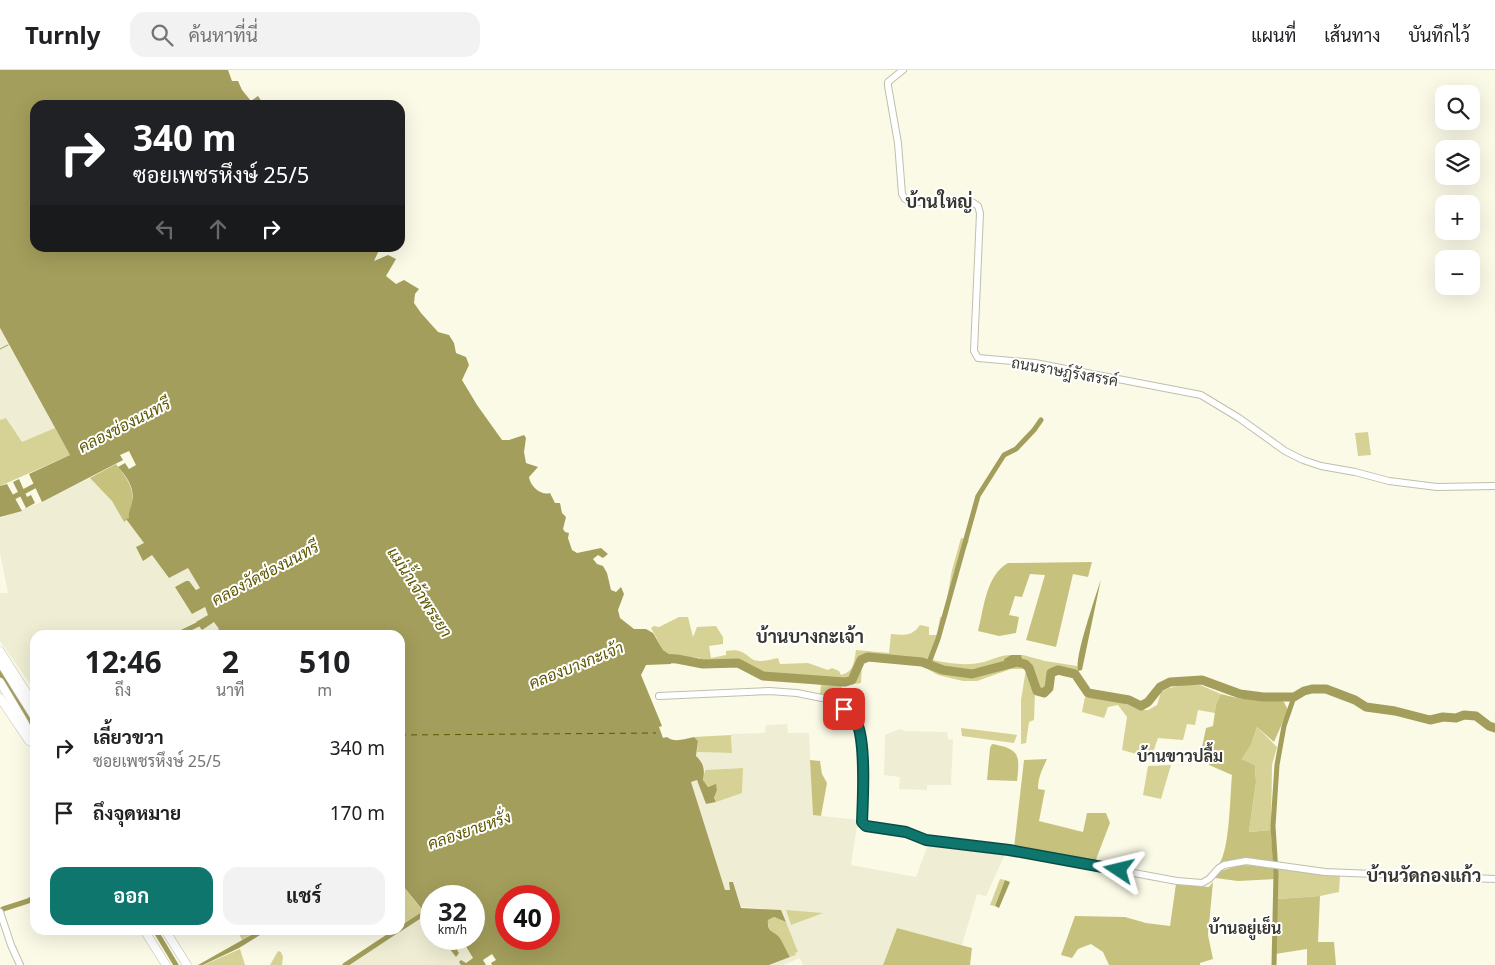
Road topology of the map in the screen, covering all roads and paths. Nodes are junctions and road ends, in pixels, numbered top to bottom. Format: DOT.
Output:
graph roads {
  1 [pos="903,70"];
  2 [pos="1495,486"];
  3 [pos="0,651"];
  4 [pos="0,662"];
  5 [pos="0,682"];
  6 [pos="659,696"];
  7 [pos="0,698"];
  8 [pos="30,698"];
  9 [pos="30,709"];
  10 [pos="30,737"];
  11 [pos="30,741"];
  12 [pos="1495,879"];
  13 [pos="0,912"];
  14 [pos="147,935"];
  15 [pos="168,935"];
  16 [pos="20,965"];
  17 [pos="166,965"];
  18 [pos="186,965"];
  1 -- 2 [label="street, ถนนราษฎ์รังสรรค์"];
  3 -- 8 [label="main road"];
  4 -- 9 [label="main road"];
  5 -- 10 [label="main road"];
  6 -- 12 [label="street"];
  7 -- 11 [label="main road"];
  13 -- 16 [label="street"];
  14 -- 17 [label="main road"];
  15 -- 18 [label="main road"];
}
